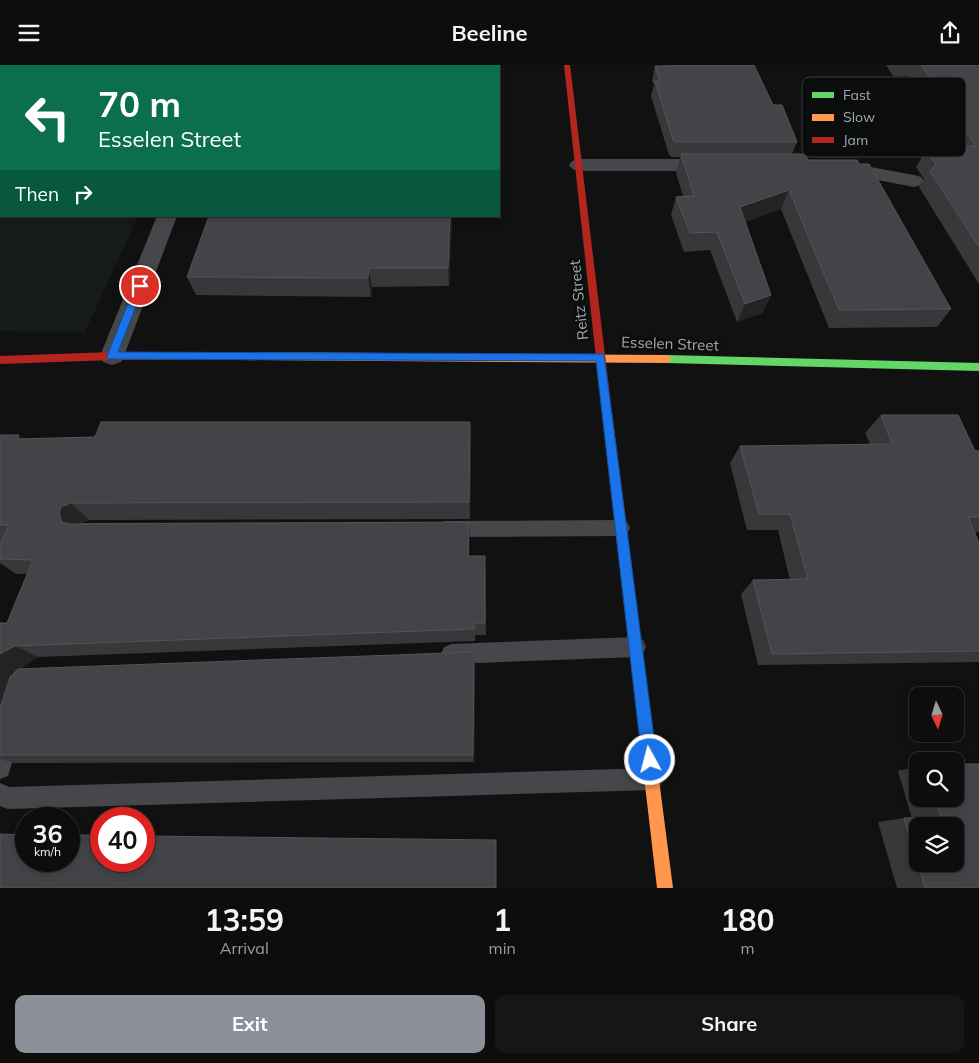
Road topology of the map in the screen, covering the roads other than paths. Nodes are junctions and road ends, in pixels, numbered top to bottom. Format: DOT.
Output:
graph roads {
  1 [pos="567,65"];
  2 [pos="579,165"];
  3 [pos="732,165"];
  4 [pos="820,165"];
  5 [pos="914,181"];
  6 [pos="167,217"];
  7 [pos="112,356"];
  8 [pos="600,357"];
  9 [pos="0,360"];
  10 [pos="979,367"];
  11 [pos="622,528"];
  12 [pos="424,529"];
  13 [pos="636,647"];
  14 [pos="427,655"];
  15 [pos="16,715"];
  16 [pos="0,768"];
  17 [pos="652,779"];
  18 [pos="0,794"];
  19 [pos="665,888"];
  1 -- 2 [label="street, Reitz Street"];
  2 -- 3 [label="street"];
  2 -- 8 [label="street, Reitz Street"];
  4 -- 5 [label="street"];
  6 -- 7 [label="street"];
  7 -- 8 [label="street, Esselen Street"];
  7 -- 9 [label="street, Esselen Street"];
  8 -- 10 [label="street, Esselen Street"];
  8 -- 11 [label="street, Reitz Street"];
  11 -- 12 [label="lane"];
  11 -- 13 [label="street, Reitz Street"];
  13 -- 14 [label="lane"];
  13 -- 17 [label="street, Reitz Street"];
  15 -- 16 [label="lane"];
  17 -- 18 [label="lane"];
  17 -- 19 [label="street, Reitz Street"];
}
